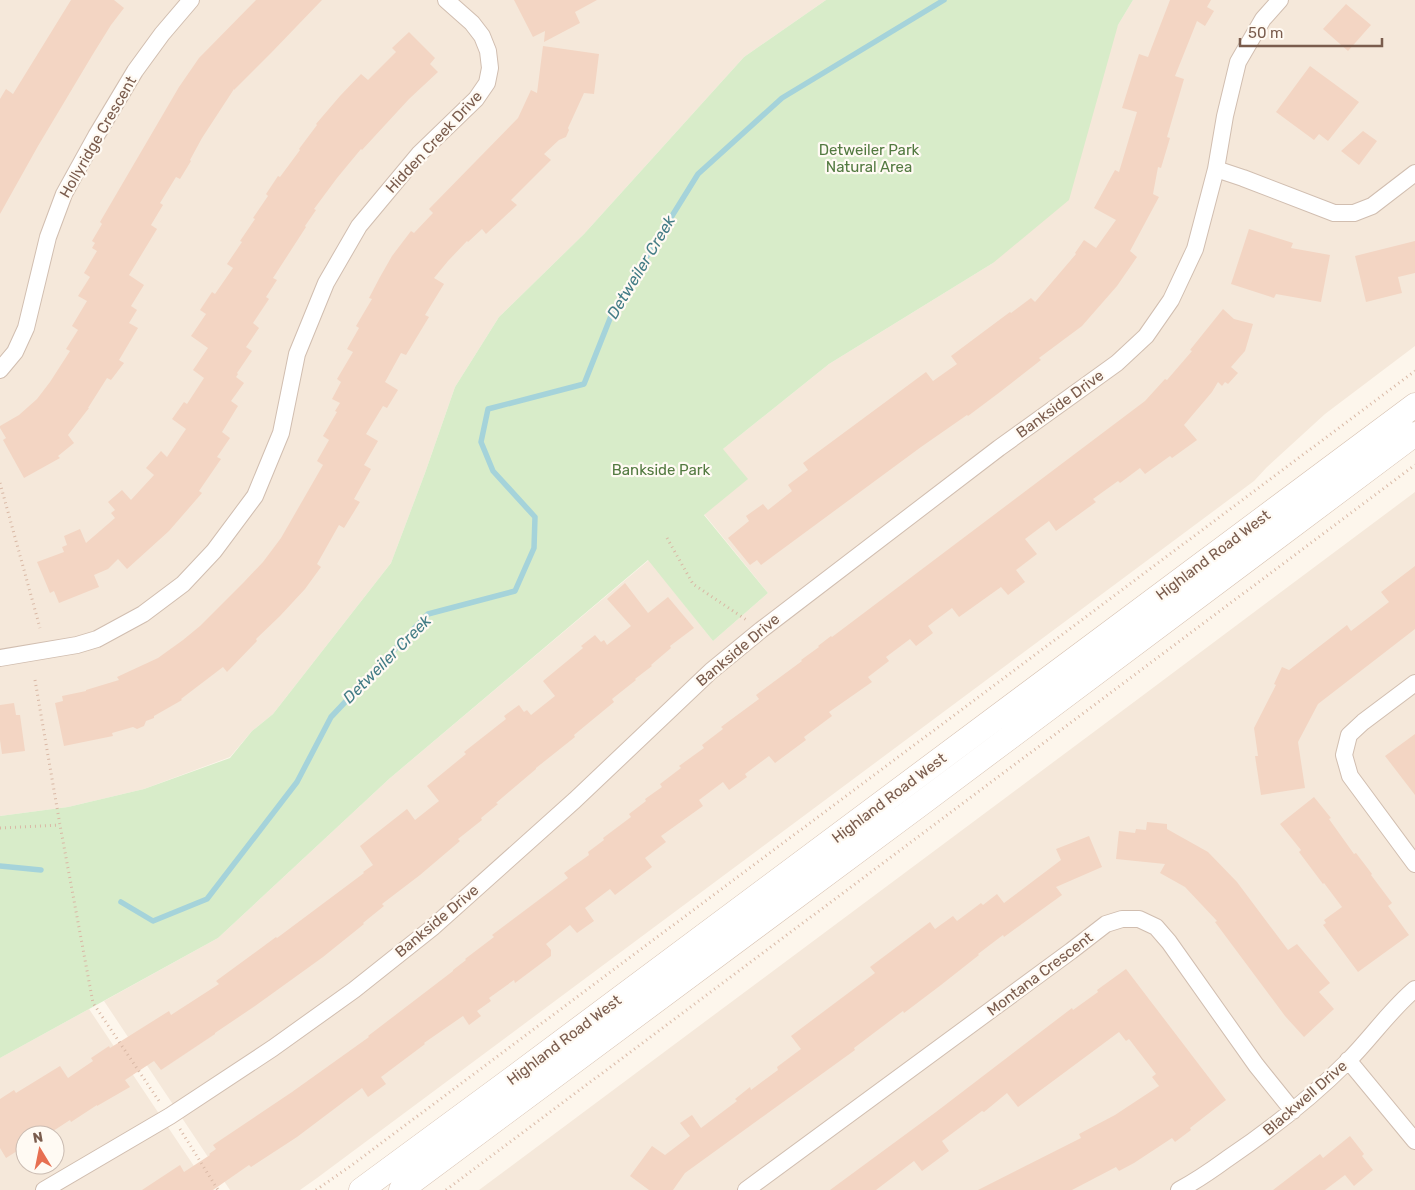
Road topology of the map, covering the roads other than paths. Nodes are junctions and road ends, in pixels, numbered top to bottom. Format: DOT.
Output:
graph roads {
  1 [pos="191,0"];
  2 [pos="446,0"];
  3 [pos="1280,0"];
  4 [pos="1216,169"];
  5 [pos="1415,174"];
  6 [pos="0,370"];
  7 [pos="1415,404"];
  8 [pos="1415,434"];
  9 [pos="0,658"];
  10 [pos="1415,683"];
  11 [pos="1415,864"];
  12 [pos="1415,989"];
  13 [pos="1348,1060"];
  14 [pos="1293,1111"];
  15 [pos="1415,1141"];
  16 [pos="44,1190"];
  17 [pos="361,1190"];
  18 [pos="401,1190"];
  19 [pos="746,1190"];
  20 [pos="1179,1190"];
  1 -- 6 [label="street, Hollyridge Crescent"];
  2 -- 9 [label="street, Hidden Creek Drive"];
  3 -- 4 [label="street, Bankside Drive"];
  4 -- 5 [label="street"];
  4 -- 16 [label="street, Bankside Drive"];
  7 -- 17 [label="main road, Highland Road West"];
  8 -- 18 [label="main road, Highland Road West"];
  10 -- 11 [label="street"];
  12 -- 13 [label="street, Blackwell Drive"];
  13 -- 14 [label="street, Blackwell Drive"];
  13 -- 15 [label="street"];
  14 -- 19 [label="street, Montana Crescent"];
  14 -- 20 [label="street, Blackwell Drive"];
}
